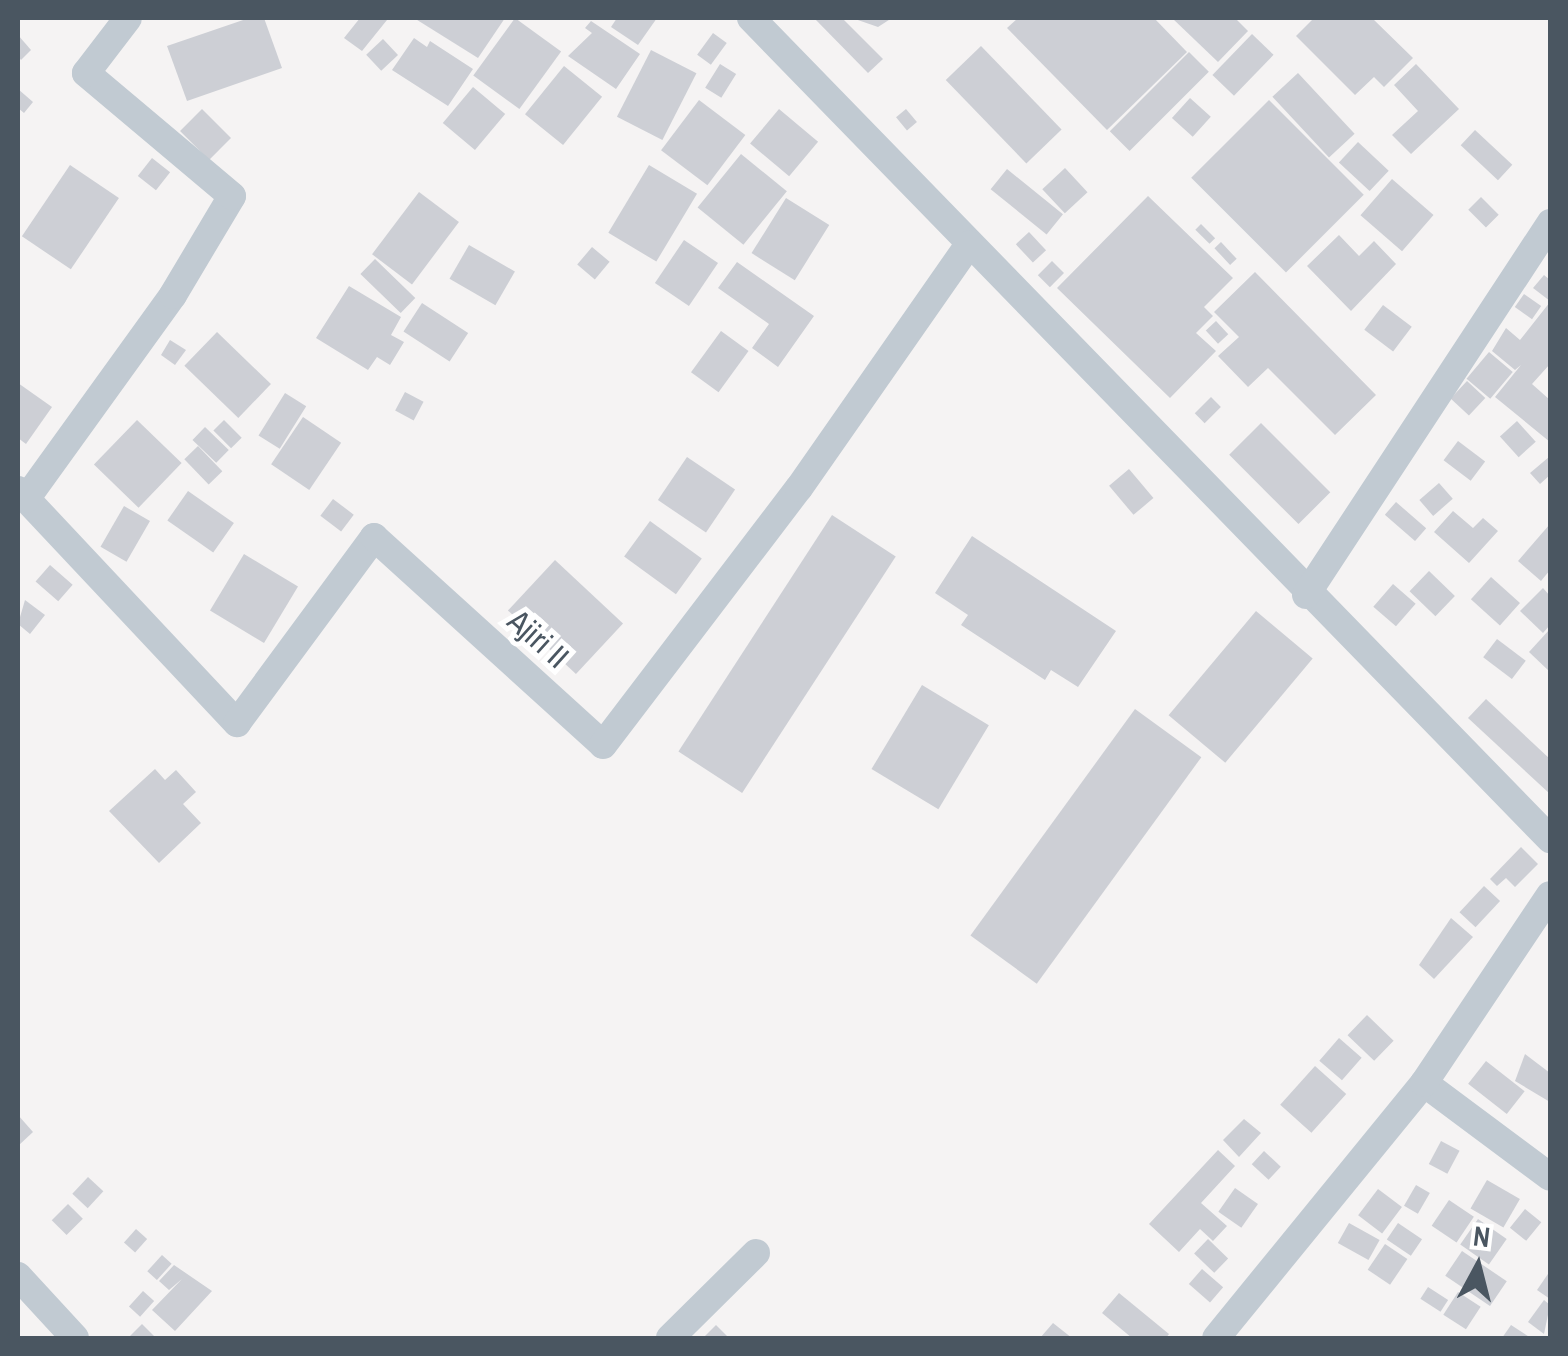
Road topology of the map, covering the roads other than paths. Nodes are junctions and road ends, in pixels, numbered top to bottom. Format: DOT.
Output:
graph roads {
  1 [pos="128,18"];
  2 [pos="751,18"];
  3 [pos="1550,223"];
  4 [pos="969,244"];
  5 [pos="22,494"];
  6 [pos="1306,595"];
  7 [pos="1550,839"];
  8 [pos="1550,895"];
  9 [pos="1424,1083"];
  10 [pos="1550,1177"];
  11 [pos="756,1253"];
  12 [pos="18,1276"];
  13 [pos="1222,1337"];
  14 [pos="75,1338"];
  15 [pos="670,1338"];
  1 -- 5 [label="street"];
  2 -- 4 [label="street"];
  3 -- 6 [label="street"];
  4 -- 5 [label="street, Ajiri II"];
  4 -- 6 [label="street"];
  6 -- 7 [label="street"];
  8 -- 9 [label="street"];
  9 -- 10 [label="street"];
  9 -- 13 [label="street"];
  11 -- 15 [label="street"];
  12 -- 14 [label="street"];
}
